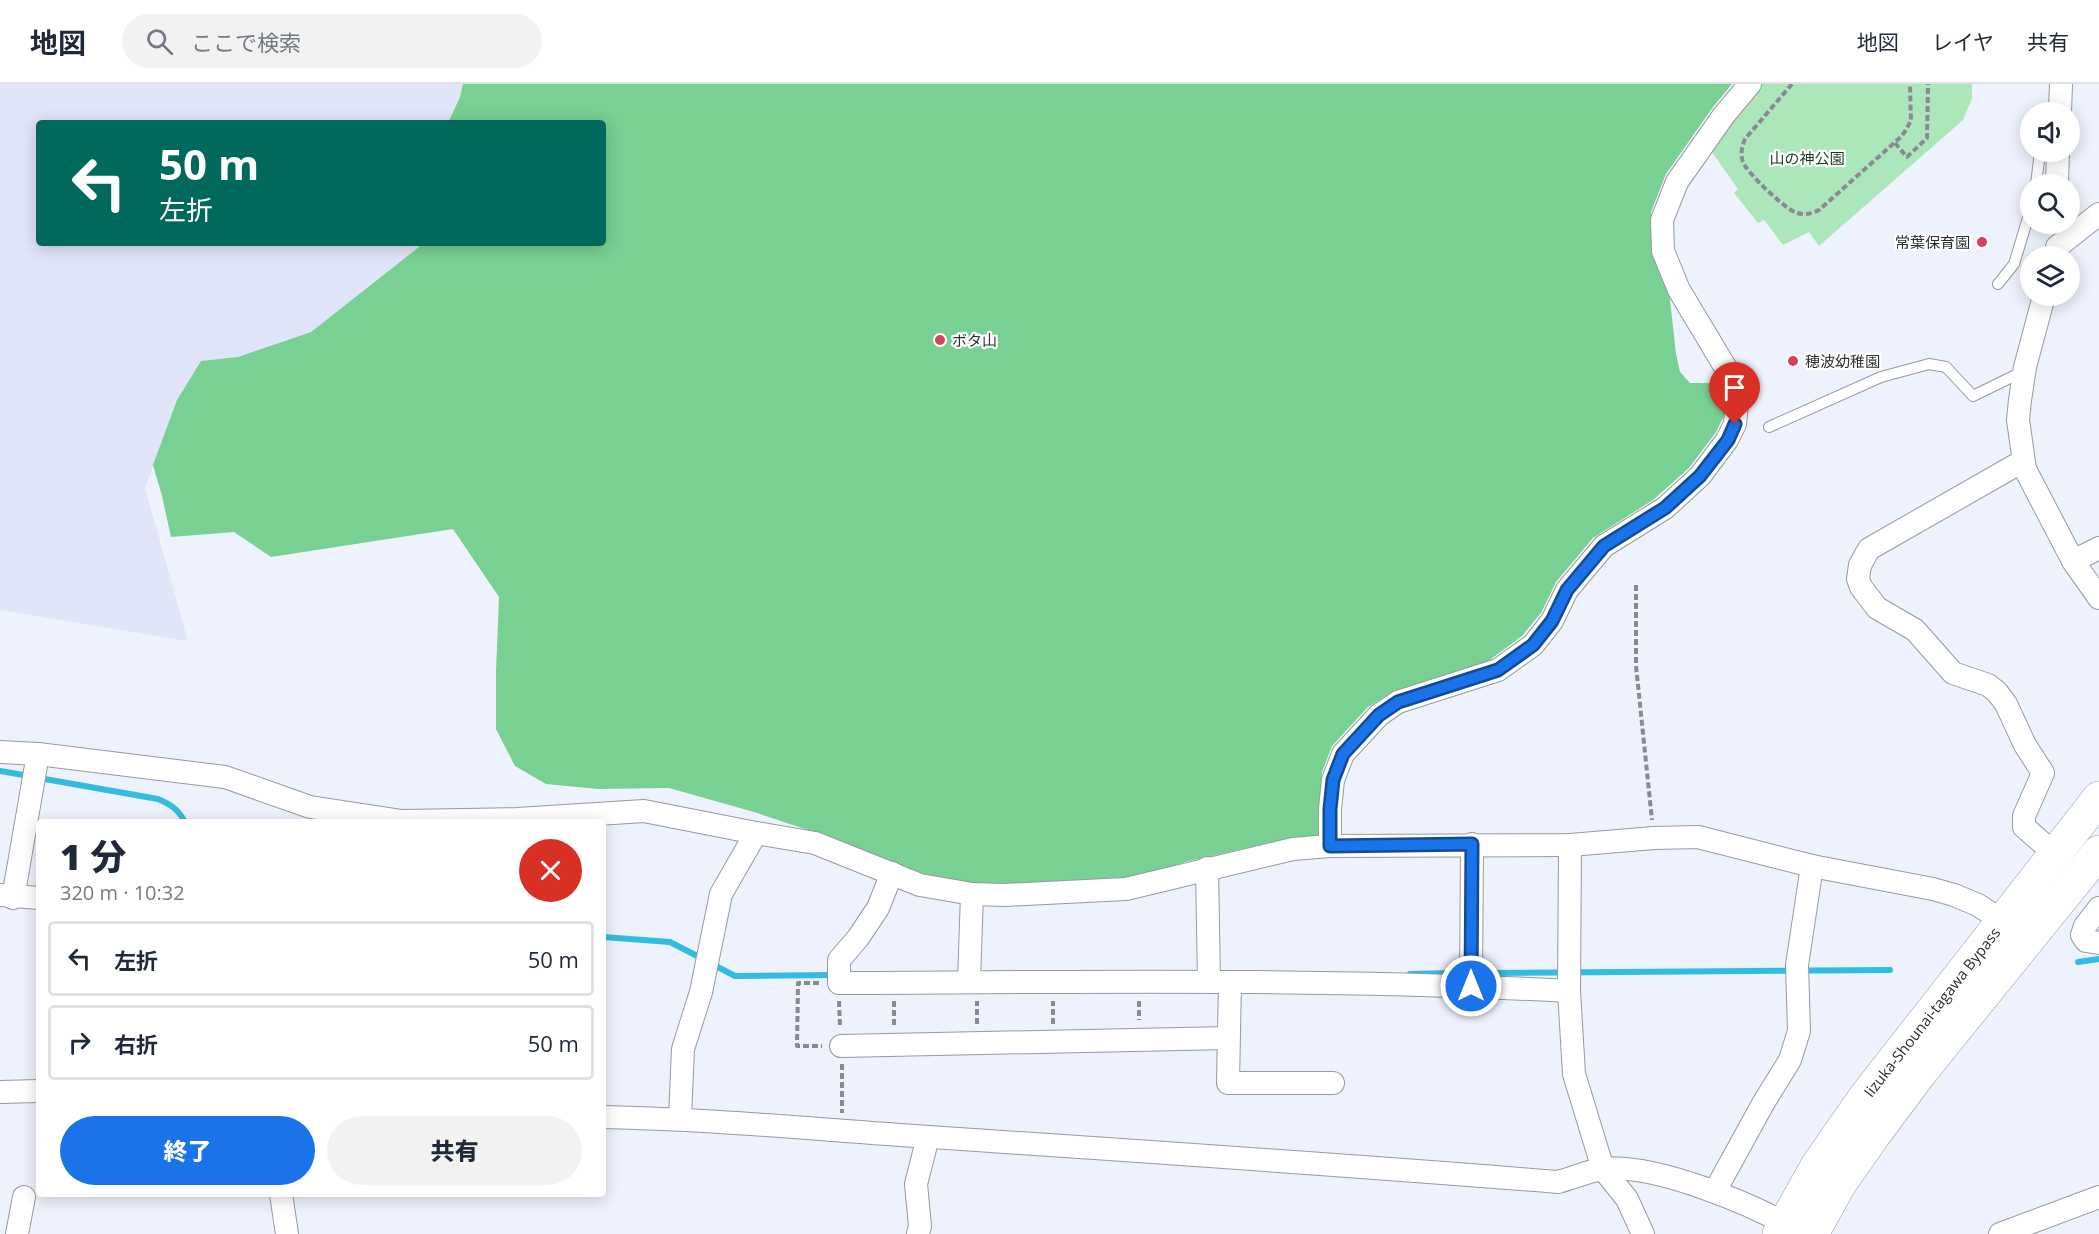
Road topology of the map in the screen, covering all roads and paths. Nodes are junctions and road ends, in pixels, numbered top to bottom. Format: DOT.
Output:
graph roads {
  1 [pos="1750,84"];
  2 [pos="1792,84"];
  3 [pos="1910,84"];
  4 [pos="1928,84"];
  5 [pos="2061,85"];
  6 [pos="2060,102"];
  7 [pos="1895,143"];
  8 [pos="2099,214"];
  9 [pos="2023,234"];
  10 [pos="2063,246"];
  11 [pos="1998,284"];
  12 [pos="2041,306"];
  13 [pos="2025,371"];
  14 [pos="1769,427"];
  15 [pos="2023,461"];
  16 [pos="2099,548"];
  17 [pos="2073,561"];
  18 [pos="1636,585"];
  19 [pos="2099,598"];
  20 [pos="0,752"];
  21 [pos="35,770"];
  22 [pos="2099,798"];
  23 [pos="347,817"];
  24 [pos="374,819"];
  25 [pos="518,819"];
  26 [pos="756,833"];
  27 [pos="1654,838"];
  28 [pos="1472,844"];
  29 [pos="1570,845"];
  30 [pos="1330,846"];
  31 [pos="2099,852"];
  32 [pos="2055,854"];
  33 [pos="1812,866"];
  34 [pos="1207,868"];
  35 [pos="892,873"];
  36 [pos="972,894"];
  37 [pos="6,896"];
  38 [pos="36,898"];
  39 [pos="2099,909"];
  40 [pos="2002,921"];
  41 [pos="2099,943"];
  42 [pos="839,975"];
  43 [pos="972,978"];
  44 [pos="1216,979"];
  45 [pos="1569,979"];
  46 [pos="894,982"];
  47 [pos="1053,982"];
  48 [pos="1138,982"];
  49 [pos="1471,986"];
  50 [pos="1228,1038"];
  51 [pos="1140,1041"];
  52 [pos="1052,1042"];
  53 [pos="976,1044"];
  54 [pos="894,1045"];
  55 [pos="841,1046"];
  56 [pos="1333,1083"];
  57 [pos="36,1091"];
  58 [pos="0,1092"];
  59 [pos="606,1117"];
  60 [pos="680,1118"];
  61 [pos="842,1131"];
  62 [pos="928,1137"];
  63 [pos="1603,1169"];
  64 [pos="1715,1191"];
  65 [pos="24,1197"];
  66 [pos="281,1197"];
  67 [pos="2099,1197"];
  68 [pos="1795,1231"];
  69 [pos="17,1234"];
  70 [pos="287,1234"];
  71 [pos="918,1234"];
  72 [pos="1643,1234"];
  73 [pos="2000,1234"];
  1 -- 30 [label="street"];
  2 -- 7 [label="path"];
  3 -- 7 [label="path"];
  4 -- 7 [label="path"];
  5 -- 6 [label="street"];
  8 -- 10 [label="street"];
  9 -- 11 [label="lane"];
  12 -- 13 [label="street"];
  13 -- 14 [label="lane"];
  13 -- 15 [label="street"];
  15 -- 17 [label="street"];
  15 -- 32 [label="street"];
  16 -- 17 [label="street"];
  17 -- 19 [label="street"];
  18 -- 27 [label="path"];
  20 -- 21 [label="street"];
  21 -- 23 [label="street"];
  21 -- 37 [label="street"];
  22 -- 32 [label="highway, Iizuka-Shounai-tagawa Bypass"];
  23 -- 24 [label="street"];
  25 -- 26 [label="street"];
  26 -- 35 [label="street"];
  26 -- 60 [label="street"];
  27 -- 29 [label="street"];
  27 -- 33 [label="street"];
  28 -- 29 [label="street"];
  28 -- 30 [label="street"];
  28 -- 49 [label="street"];
  29 -- 45 [label="street"];
  30 -- 34 [label="street"];
  31 -- 68 [label="highway, Iizuka-Shounai-tagawa Bypass"];
  32 -- 40 [label="highway, Iizuka-Shounai-tagawa Bypass"];
  33 -- 40 [label="street"];
  33 -- 64 [label="street"];
  34 -- 36 [label="street"];
  34 -- 44 [label="street"];
  35 -- 36 [label="street"];
  35 -- 42 [label="street"];
  36 -- 43 [label="street"];
  37 -- 38 [label="street"];
  39 -- 41 [label="street"];
  40 -- 68 [label="highway, Iizuka-Shounai-tagawa Bypass"];
  42 -- 46 [label="street"];
  42 -- 55 [label="path"];
  42 -- 55 [label="path"];
  43 -- 46 [label="street"];
  43 -- 47 [label="street"];
  43 -- 53 [label="path"];
  44 -- 48 [label="street"];
  44 -- 49 [label="street"];
  44 -- 50 [label="street"];
  45 -- 49 [label="street"];
  45 -- 63 [label="street"];
  46 -- 54 [label="path"];
  47 -- 48 [label="street"];
  47 -- 52 [label="path"];
  48 -- 51 [label="path"];
  50 -- 51 [label="street"];
  50 -- 56 [label="street"];
  51 -- 52 [label="street"];
  52 -- 53 [label="street"];
  53 -- 54 [label="street"];
  54 -- 55 [label="street"];
  55 -- 61 [label="path"];
  57 -- 58 [label="street"];
  59 -- 60 [label="street"];
  60 -- 61 [label="street"];
  61 -- 62 [label="street"];
  62 -- 63 [label="street"];
  62 -- 71 [label="street"];
  63 -- 64 [label="street"];
  63 -- 72 [label="street"];
  64 -- 68 [label="street"];
  65 -- 69 [label="street"];
  66 -- 70 [label="street"];
  67 -- 73 [label="street"];
}
